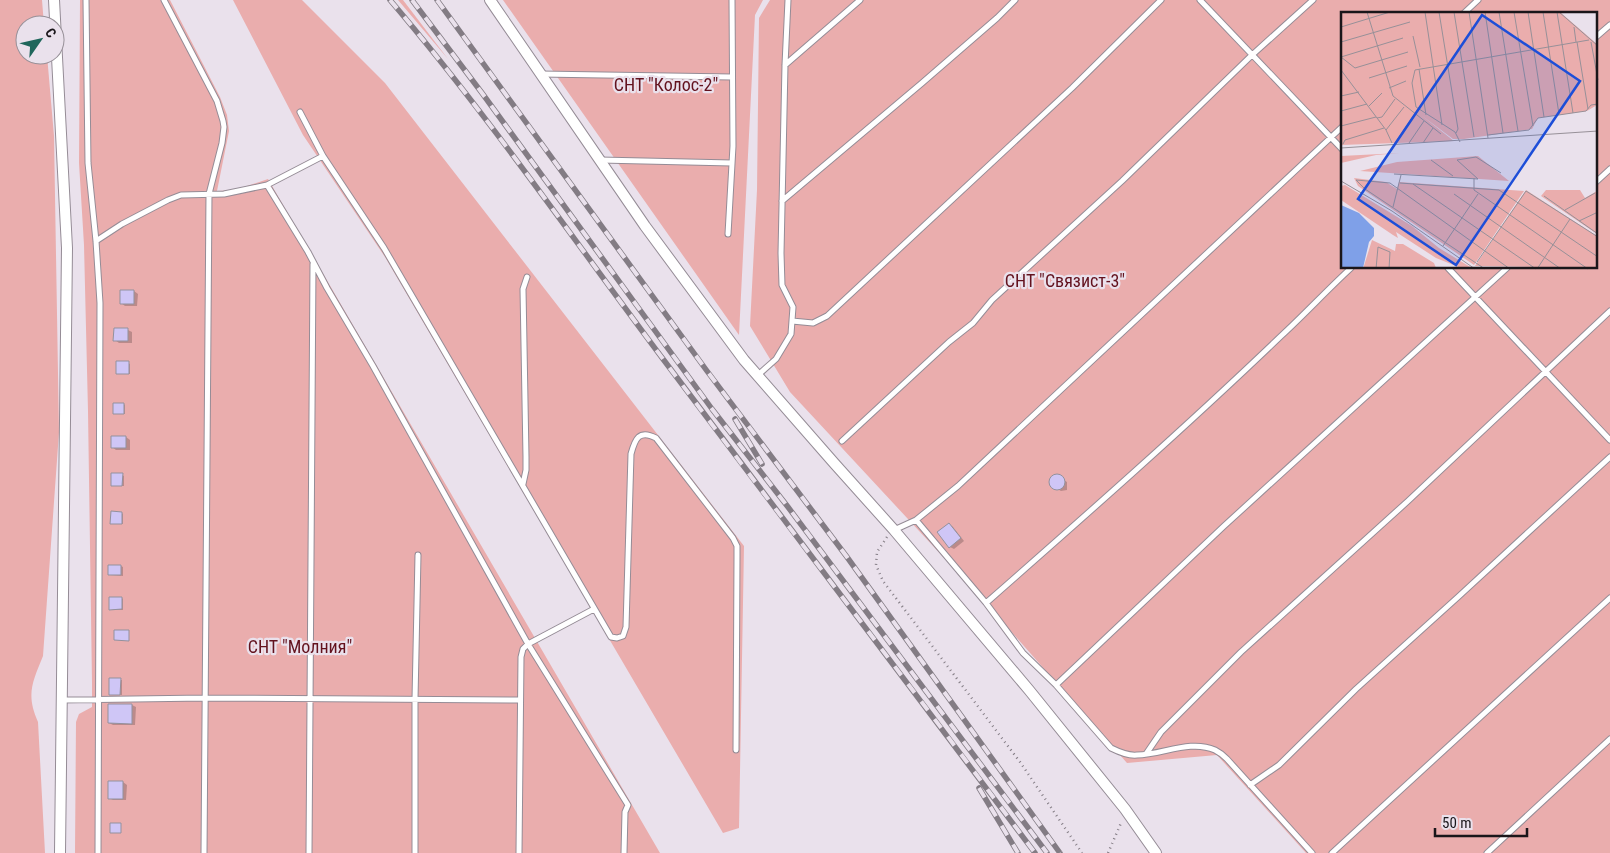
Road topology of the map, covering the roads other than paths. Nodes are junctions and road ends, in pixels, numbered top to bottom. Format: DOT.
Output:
graph roads {
  1 [pos="54,0"];
  2 [pos="86,0"];
  3 [pos="164,0"];
  4 [pos="490,0"];
  5 [pos="732,0"];
  6 [pos="788,0"];
  7 [pos="860,0"];
  8 [pos="1015,0"];
  9 [pos="1161,0"];
  10 [pos="1200,0"];
  11 [pos="1314,0"];
  12 [pos="1478,0"];
  13 [pos="1465,12"];
  14 [pos="1610,25"];
  15 [pos="1598,35"];
  16 [pos="1252,54"];
  17 [pos="785,64"];
  18 [pos="540,74"];
  19 [pos="732,76"];
  20 [pos="300,112"];
  21 [pos="1341,128"];
  22 [pos="1332,137"];
  23 [pos="1341,148"];
  24 [pos="323,156"];
  25 [pos="600,160"];
  26 [pos="732,164"];
  27 [pos="1610,169"];
  28 [pos="1598,180"];
  29 [pos="267,185"];
  30 [pos="209,194"];
  31 [pos="782,201"];
  32 [pos="728,234"];
  33 [pos="96,241"];
  34 [pos="313,260"];
  35 [pos="1350,269"];
  36 [pos="1449,269"];
  37 [pos="1506,269"];
  38 [pos="527,277"];
  39 [pos="1476,298"];
  40 [pos="1610,311"];
  41 [pos="792,320"];
  42 [pos="1546,371"];
  43 [pos="758,376"];
  44 [pos="1610,440"];
  45 [pos="842,441"];
  46 [pos="1610,457"];
  47 [pos="523,484"];
  48 [pos="916,520"];
  49 [pos="894,530"];
  50 [pos="418,555"];
  51 [pos="1610,598"];
  52 [pos="986,603"];
  53 [pos="594,609"];
  54 [pos="528,644"];
  55 [pos="1056,685"];
  56 [pos="205,698"];
  57 [pos="310,698"];
  58 [pos="415,699"];
  59 [pos="60,700"];
  60 [pos="99,700"];
  61 [pos="520,700"];
  62 [pos="1610,739"];
  63 [pos="736,750"];
  64 [pos="1146,754"];
  65 [pos="1250,784"];
  66 [pos="60,853"];
  67 [pos="98,853"];
  68 [pos="204,853"];
  69 [pos="309,853"];
  70 [pos="415,853"];
  71 [pos="519,853"];
  72 [pos="624,853"];
  73 [pos="1156,853"];
  74 [pos="1312,853"];
  75 [pos="1332,853"];
  76 [pos="1487,853"];
  1 -- 59 [label="street"];
  2 -- 33 [label="lane"];
  3 -- 30 [label="lane"];
  4 -- 18 [label="street"];
  5 -- 19 [label="lane"];
  6 -- 17 [label="lane"];
  7 -- 17 [label="lane"];
  8 -- 31 [label="lane"];
  9 -- 41 [label="lane"];
  10 -- 16 [label="lane"];
  11 -- 16 [label="lane"];
  12 -- 13 [label="lane"];
  14 -- 15 [label="lane"];
  16 -- 22 [label="lane"];
  16 -- 45 [label="lane"];
  17 -- 31 [label="lane"];
  18 -- 19 [label="lane"];
  18 -- 25 [label="street"];
  19 -- 26 [label="lane"];
  20 -- 24 [label="lane"];
  21 -- 22 [label="lane"];
  22 -- 23 [label="lane"];
  22 -- 48 [label="lane"];
  24 -- 29 [label="lane"];
  24 -- 47 [label="lane"];
  25 -- 26 [label="lane"];
  25 -- 43 [label="street"];
  26 -- 32 [label="lane"];
  27 -- 28 [label="lane"];
  29 -- 30 [label="lane"];
  29 -- 34 [label="lane"];
  30 -- 33 [label="lane"];
  30 -- 56 [label="lane"];
  31 -- 41 [label="lane"];
  33 -- 60 [label="lane"];
  34 -- 54 [label="lane"];
  34 -- 57 [label="lane"];
  35 -- 52 [label="lane"];
  36 -- 39 [label="lane"];
  37 -- 39 [label="lane"];
  38 -- 47 [label="lane"];
  39 -- 42 [label="lane"];
  39 -- 55 [label="lane"];
  40 -- 42 [label="lane"];
  41 -- 43 [label="lane"];
  42 -- 44 [label="lane"];
  42 -- 64 [label="lane"];
  43 -- 49 [label="street"];
  46 -- 65 [label="lane"];
  47 -- 53 [label="lane"];
  48 -- 49 [label="lane"];
  48 -- 52 [label="lane"];
  49 -- 73 [label="street"];
  50 -- 58 [label="lane"];
  51 -- 75 [label="lane"];
  52 -- 55 [label="lane"];
  53 -- 54 [label="lane"];
  53 -- 63 [label="lane"];
  54 -- 61 [label="lane"];
  54 -- 72 [label="lane"];
  55 -- 64 [label="lane"];
  56 -- 57 [label="lane"];
  56 -- 60 [label="lane"];
  56 -- 68 [label="lane"];
  57 -- 58 [label="lane"];
  57 -- 69 [label="lane"];
  58 -- 61 [label="lane"];
  58 -- 70 [label="lane"];
  59 -- 60 [label="lane"];
  59 -- 66 [label="street"];
  60 -- 67 [label="lane"];
  61 -- 71 [label="lane"];
  62 -- 76 [label="lane"];
  64 -- 65 [label="lane"];
  65 -- 74 [label="lane"];
}
